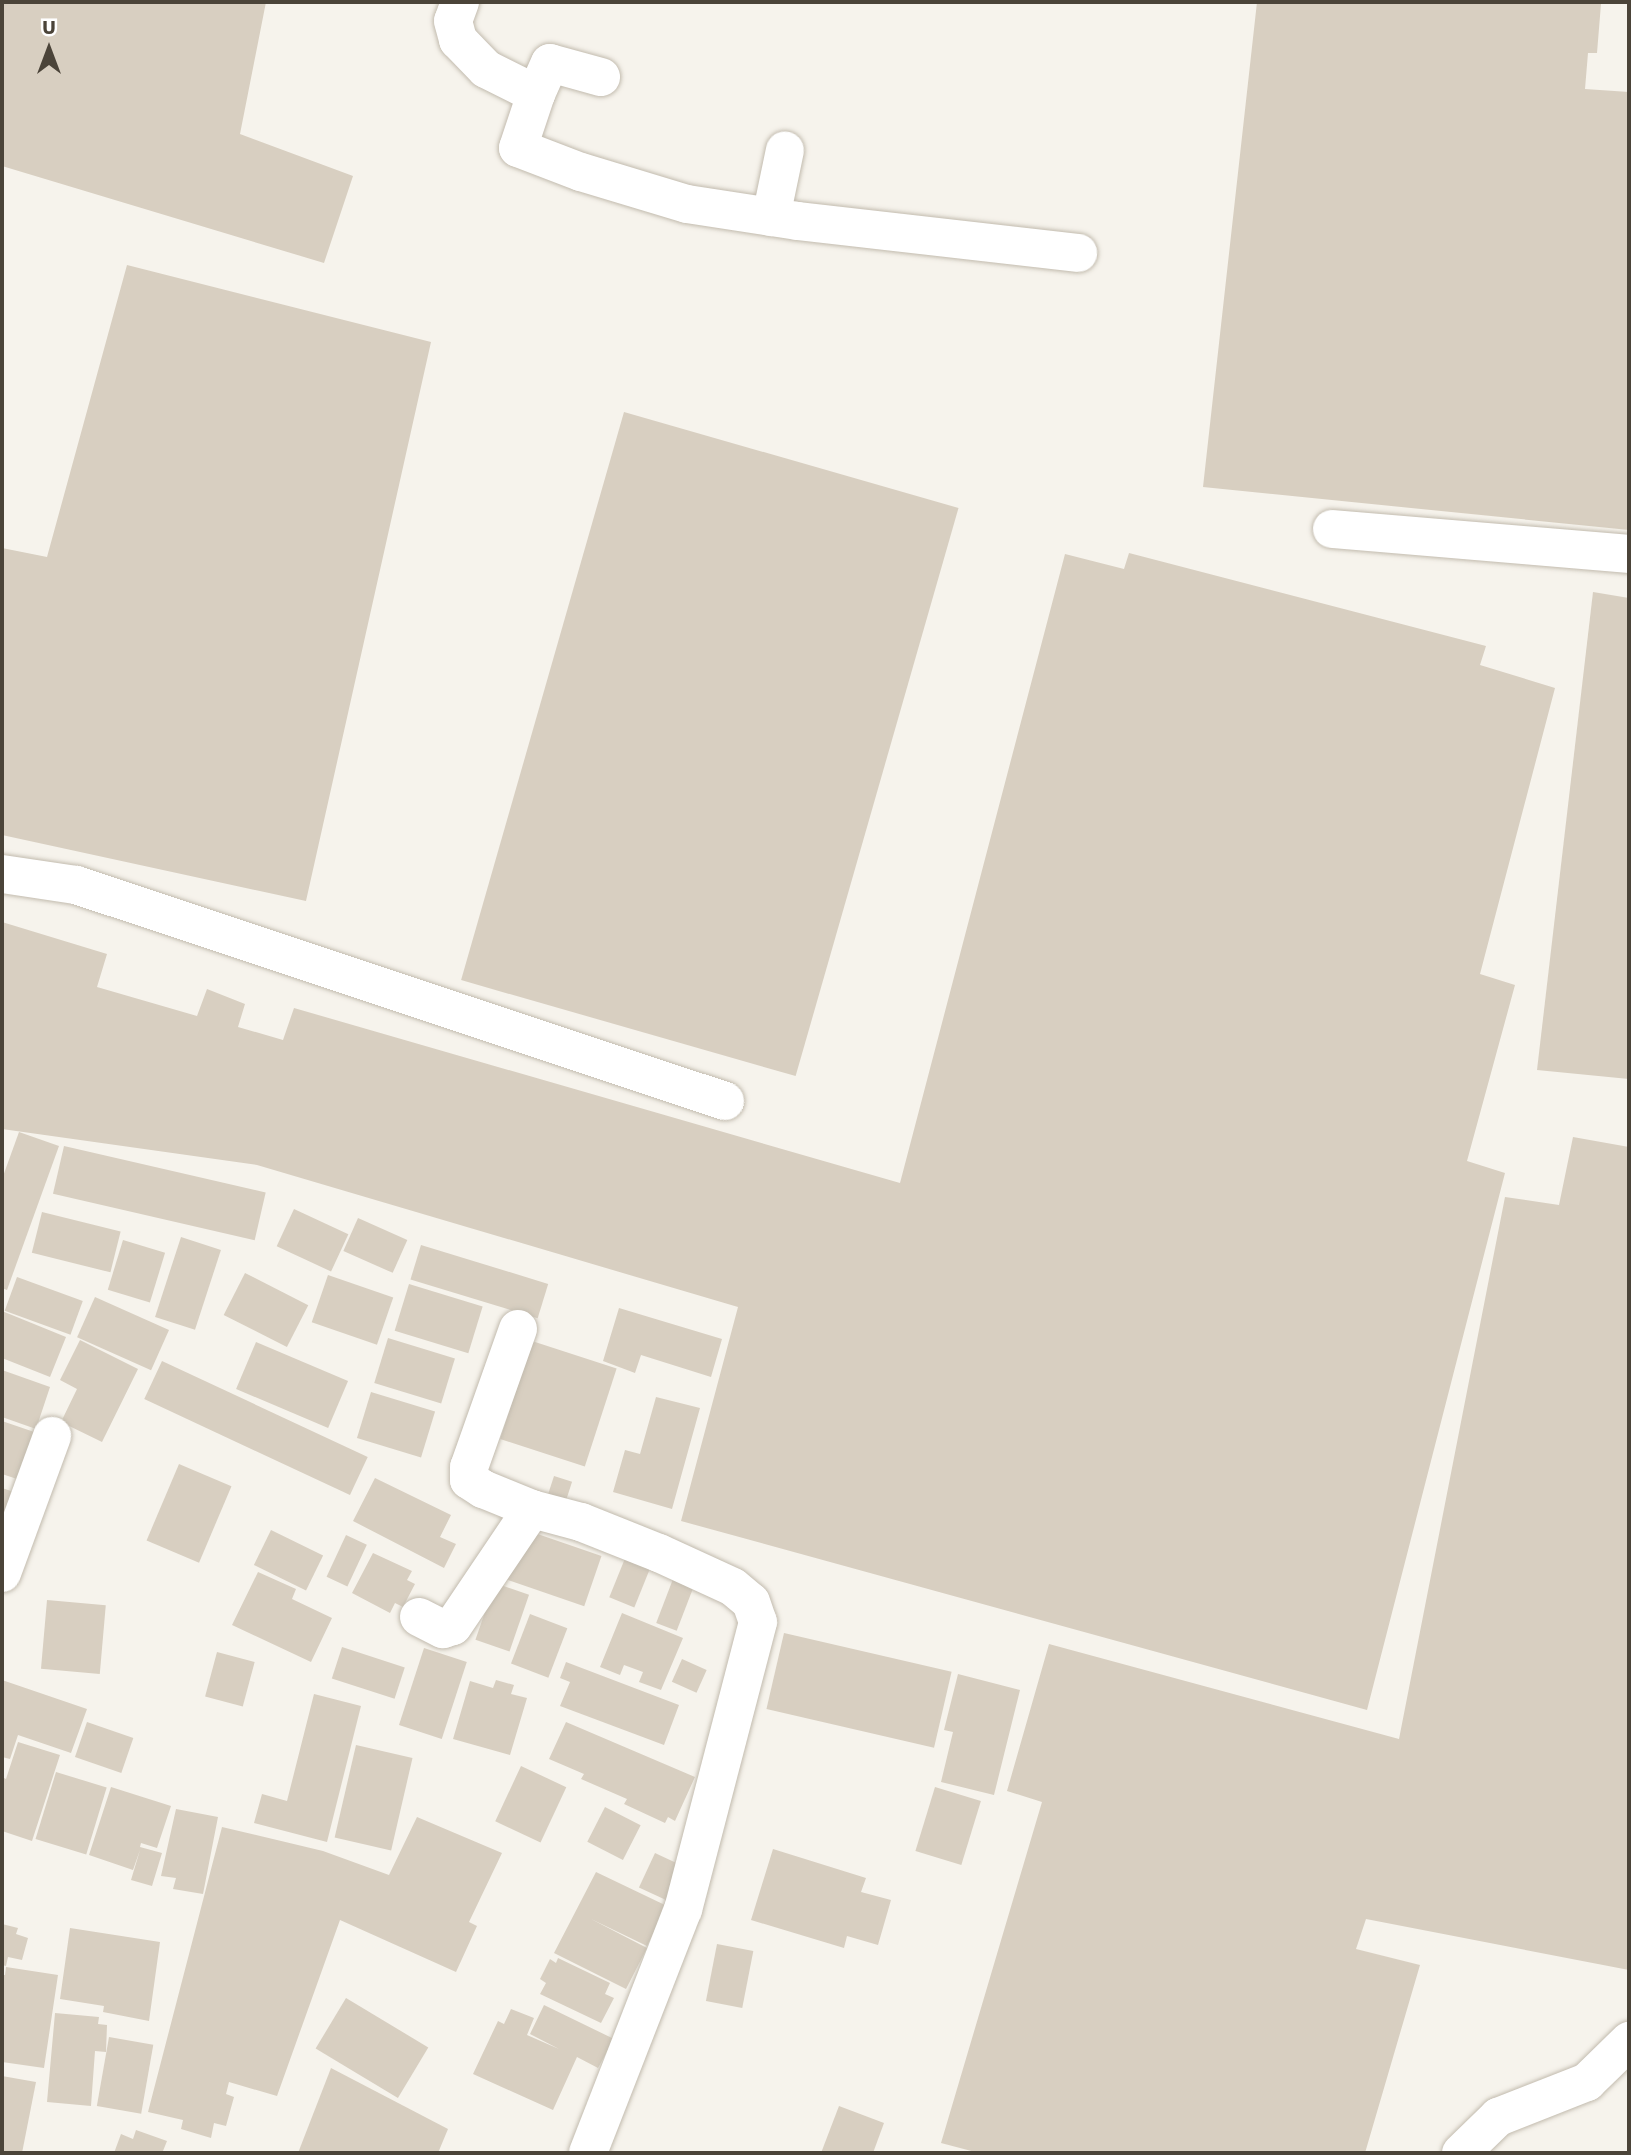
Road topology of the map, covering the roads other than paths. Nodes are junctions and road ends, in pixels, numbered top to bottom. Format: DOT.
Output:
graph roads {
  1 [pos="460,2"];
  2 [pos="601,77"];
  3 [pos="536,94"];
  4 [pos="785,150"];
  5 [pos="771,217"];
  6 [pos="1079,253"];
  7 [pos="1332,529"];
  8 [pos="1629,554"];
  9 [pos="2,874"];
  10 [pos="725,1101"];
  11 [pos="519,1329"];
  12 [pos="51,1436"];
  13 [pos="532,1509"];
  14 [pos="2,1573"];
  15 [pos="419,1617"];
  16 [pos="1629,2041"];
  17 [pos="588,2153"];
  18 [pos="1461,2153"];
  1 -- 3 [label="street"];
  2 -- 3 [label="street"];
  3 -- 5 [label="street"];
  4 -- 5 [label="street"];
  5 -- 6 [label="street"];
  7 -- 8 [label="street"];
  9 -- 10 [label="street"];
  11 -- 13 [label="street"];
  12 -- 14 [label="street"];
  13 -- 15 [label="street"];
  13 -- 17 [label="street"];
  16 -- 18 [label="street"];
}
